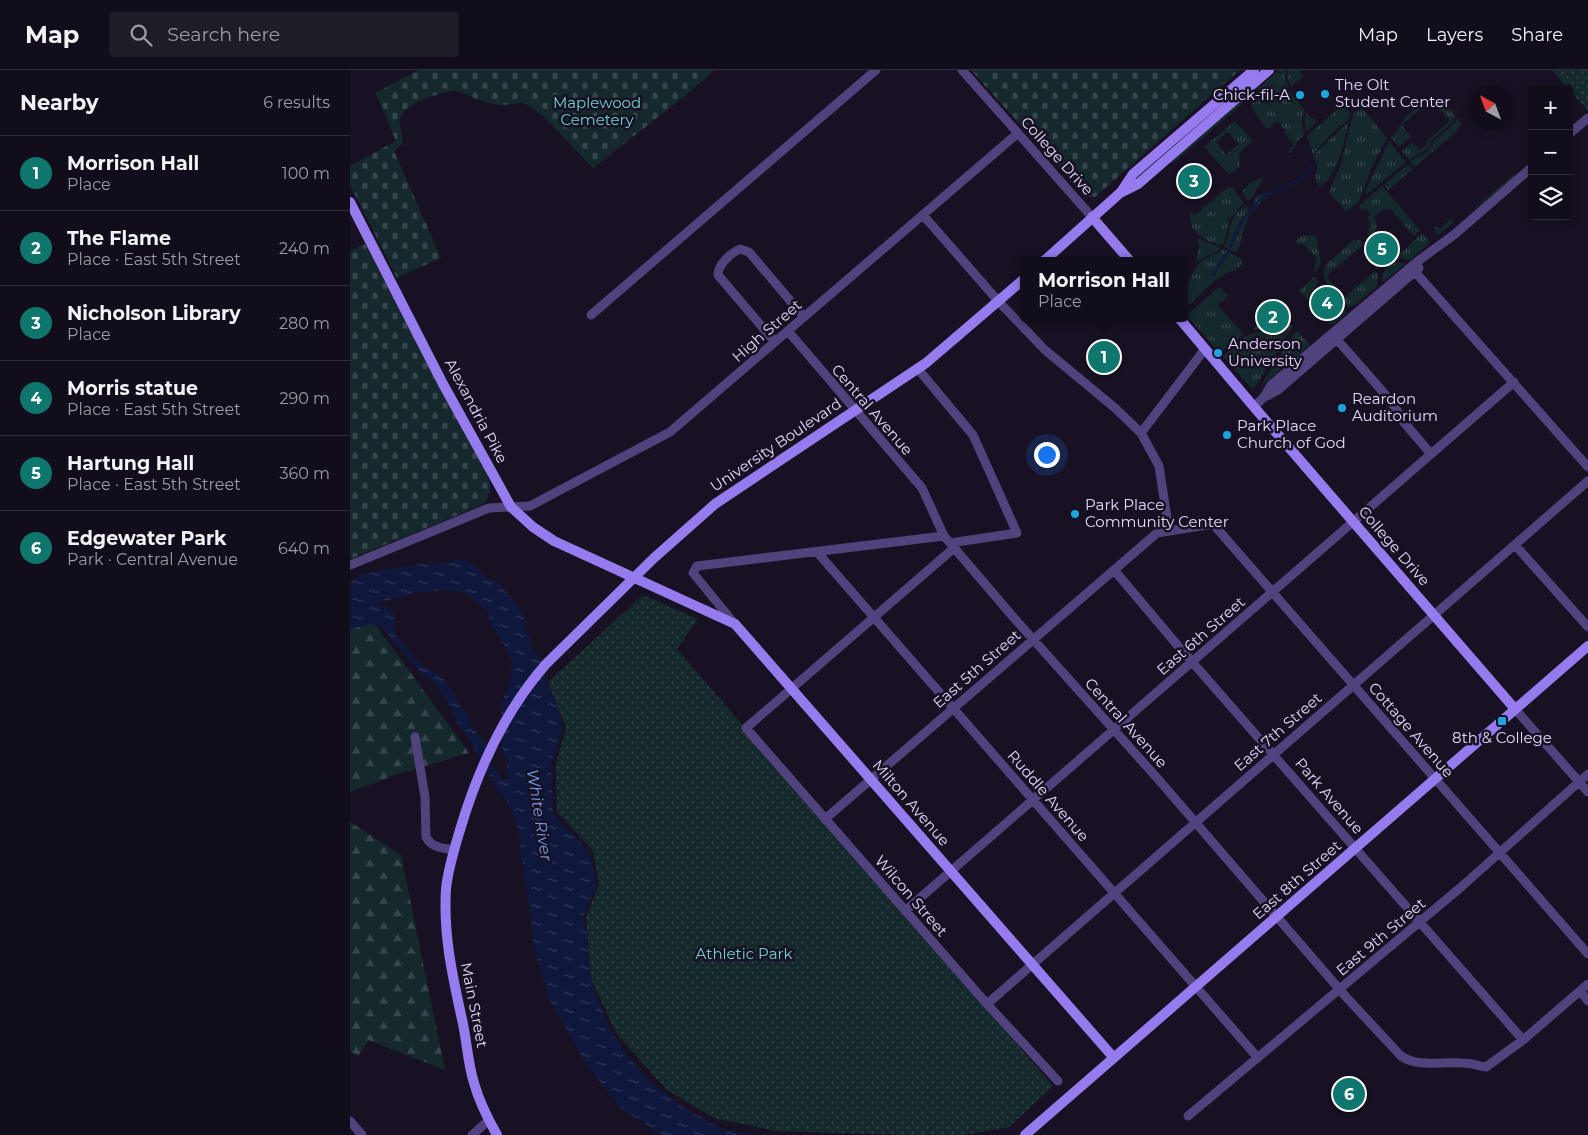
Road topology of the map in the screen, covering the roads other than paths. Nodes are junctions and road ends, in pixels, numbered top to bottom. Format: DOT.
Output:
graph roads {
  1 [pos="876,70"];
  2 [pos="962,70"];
  3 [pos="1254,70"];
  4 [pos="1269,70"];
  5 [pos="1588,118"];
  6 [pos="1573,131"];
  7 [pos="1017,134"];
  8 [pos="1156,161"];
  9 [pos="1528,170"];
  10 [pos="350,202"];
  11 [pos="923,215"];
  12 [pos="1092,218"];
  13 [pos="1048,257"];
  14 [pos="1126,257"];
  15 [pos="1416,273"];
  16 [pos="1020,283"];
  17 [pos="999,302"];
  18 [pos="591,315"];
  19 [pos="804,317"];
  20 [pos="1182,322"];
  21 [pos="788,331"];
  22 [pos="1334,336"];
  23 [pos="775,342"];
  24 [pos="1205,349"];
  25 [pos="918,369"];
  26 [pos="1514,382"];
  27 [pos="1254,407"];
  28 [pos="855,411"];
  29 [pos="1141,433"];
  30 [pos="1431,454"];
  31 [pos="1588,467"];
  32 [pos="1588,481"];
  33 [pos="510,507"];
  34 [pos="1353,522"];
  35 [pos="1213,524"];
  36 [pos="1168,531"];
  37 [pos="950,542"];
  38 [pos="1515,545"];
  39 [pos="817,552"];
  40 [pos="350,565"];
  41 [pos="1114,570"];
  42 [pos="634,577"];
  43 [pos="1272,592"];
  44 [pos="1434,615"];
  45 [pos="874,617"];
  46 [pos="735,624"];
  47 [pos="1588,627"];
  48 [pos="1033,639"];
  49 [pos="1588,646"];
  50 [pos="1192,662"];
  51 [pos="1353,685"];
  52 [pos="792,689"];
  53 [pos="953,708"];
  54 [pos="1515,709"];
  55 [pos="1114,730"];
  56 [pos="415,737"];
  57 [pos="1274,754"];
  58 [pos="1588,774"];
  59 [pos="871,779"];
  60 [pos="1436,779"];
  61 [pos="1579,782"];
  62 [pos="1588,792"];
  63 [pos="1033,800"];
  64 [pos="468,802"];
  65 [pos="825,818"];
  66 [pos="1195,823"];
  67 [pos="1356,848"];
  68 [pos="454,850"];
  69 [pos="1499,852"];
  70 [pos="951,871"];
  71 [pos="1114,893"];
  72 [pos="905,910"];
  73 [pos="1277,918"];
  74 [pos="1420,921"];
  75 [pos="1588,954"];
  76 [pos="1032,964"];
  77 [pos="1588,984"];
  78 [pos="1196,988"];
  79 [pos="1340,990"];
  80 [pos="1580,991"];
  81 [pos="1588,1001"];
  82 [pos="987,1004"];
  83 [pos="1522,1040"];
  84 [pos="1114,1058"];
  85 [pos="1258,1058"];
  86 [pos="1058,1081"];
  87 [pos="1188,1116"];
  88 [pos="489,1120"];
  89 [pos="350,1121"];
  90 [pos="362,1135"];
  91 [pos="472,1135"];
  92 [pos="497,1135"];
  93 [pos="1026,1135"];
  1 -- 18 [label="street"];
  2 -- 7 [label="street, College Drive"];
  3 -- 8 [label="main road"];
  4 -- 8 [label="main road"];
  5 -- 6 [label="street"];
  7 -- 11 [label="street, High Street"];
  7 -- 12 [label="street, College Drive"];
  8 -- 12 [label="main road"];
  9 -- 22 [label="street"];
  10 -- 33 [label="main road, Alexandria Pike"];
  11 -- 17 [label="street"];
  11 -- 19 [label="street, High Street"];
  12 -- 13 [label="main road"];
  12 -- 14 [label="main road, College Drive"];
  15 -- 26 [label="street"];
  16 -- 17 [label="main road, University Boulevard"];
  17 -- 25 [label="main road, University Boulevard"];
  17 -- 29 [label="street"];
  19 -- 21 [label="street, High Street"];
  19 -- 23 [label="street"];
  20 -- 24 [label="main road, College Drive"];
  21 -- 23 [label="street, High Street"];
  21 -- 28 [label="street, Central Avenue"];
  22 -- 27 [label="street"];
  22 -- 30 [label="street"];
  23 -- 33 [label="street, High Street"];
  24 -- 27 [label="main road, College Drive"];
  24 -- 29 [label="street"];
  25 -- 28 [label="main road, University Boulevard"];
  25 -- 37 [label="street"];
  26 -- 30 [label="street, East 6th Street"];
  26 -- 31 [label="street"];
  27 -- 34 [label="main road, College Drive"];
  28 -- 37 [label="street, Central Avenue"];
  28 -- 42 [label="main road, University Boulevard"];
  29 -- 36 [label="street"];
  30 -- 34 [label="street, East 6th Street"];
  32 -- 38 [label="street, East 7th Street"];
  33 -- 40 [label="street, High Street"];
  33 -- 42 [label="main road, Alexandria Pike"];
  34 -- 43 [label="street, East 6th Street"];
  34 -- 44 [label="main road, College Drive"];
  35 -- 36 [label="street, East 5th Street"];
  35 -- 43 [label="street, Cottage Avenue"];
  36 -- 41 [label="street, East 5th Street"];
  37 -- 39 [label="street"];
  37 -- 45 [label="street"];
  37 -- 48 [label="street, Central Avenue"];
  38 -- 44 [label="street, East 7th Street"];
  38 -- 47 [label="street"];
  39 -- 45 [label="street, Ruddle Avenue"];
  39 -- 46 [label="street, Milton Avenue"];
  41 -- 48 [label="street, East 5th Street"];
  41 -- 50 [label="street, Park Avenue"];
  42 -- 46 [label="main road, Alexandria Pike"];
  42 -- 64 [label="main road, University Boulevard"];
  43 -- 50 [label="street, East 6th Street"];
  43 -- 51 [label="street, Cottage Avenue"];
  44 -- 51 [label="street, East 7th Street"];
  44 -- 54 [label="main road, College Drive"];
  45 -- 52 [label="street"];
  45 -- 53 [label="street, Ruddle Avenue"];
  46 -- 52 [label="main road, Milton Avenue"];
  48 -- 53 [label="street, East 5th Street"];
  48 -- 55 [label="street, Central Avenue"];
  49 -- 54 [label="main road, East 8th Street"];
  50 -- 55 [label="street, East 6th Street"];
  50 -- 57 [label="street, Park Avenue"];
  51 -- 57 [label="street, East 7th Street"];
  51 -- 60 [label="street, Cottage Avenue"];
  52 -- 59 [label="main road, Milton Avenue"];
  52 -- 65 [label="street, Wilcon Street"];
  53 -- 59 [label="street, East 5th Street"];
  53 -- 63 [label="street, Ruddle Avenue"];
  54 -- 60 [label="main road, East 8th Street"];
  54 -- 61 [label="street, College Drive"];
  55 -- 63 [label="street, East 6th Street"];
  55 -- 66 [label="street, Central Avenue"];
  56 -- 68 [label="street"];
  57 -- 66 [label="street, East 7th Street"];
  57 -- 67 [label="street, Park Avenue"];
  58 -- 61 [label="street, East 9th Street"];
  59 -- 65 [label="street, East 5th Street"];
  59 -- 70 [label="main road, Milton Avenue"];
  60 -- 67 [label="main road, East 8th Street"];
  60 -- 69 [label="street, Cottage Avenue"];
  61 -- 62 [label="street, College Drive"];
  61 -- 69 [label="street, East 9th Street"];
  63 -- 70 [label="street, East 6th Street"];
  63 -- 71 [label="street, Ruddle Avenue"];
  64 -- 68 [label="main road, Main Street"];
  65 -- 72 [label="street, Wilcon Street"];
  66 -- 71 [label="street, East 7th Street"];
  66 -- 73 [label="street, Central Avenue"];
  67 -- 73 [label="main road, East 8th Street"];
  67 -- 74 [label="street, Park Avenue"];
  68 -- 88 [label="main road, Main Street"];
  69 -- 74 [label="street, East 9th Street"];
  69 -- 75 [label="street, Cottage Avenue"];
  70 -- 72 [label="street, East 6th Street"];
  70 -- 76 [label="main road, Milton Avenue"];
  71 -- 76 [label="street, East 7th Street"];
  71 -- 78 [label="street, Ruddle Avenue"];
  72 -- 82 [label="street, Wilcon Street"];
  73 -- 78 [label="main road, East 8th Street"];
  73 -- 79 [label="street, Central Avenue"];
  74 -- 79 [label="street, East 9th Street"];
  74 -- 83 [label="street, Park Avenue"];
  76 -- 82 [label="street, East 7th Street"];
  76 -- 84 [label="main road, Milton Avenue"];
  77 -- 80 [label="street"];
  78 -- 84 [label="main road, East 8th Street"];
  78 -- 85 [label="street, Ruddle Avenue"];
  79 -- 83 [label="street, Central Avenue"];
  79 -- 85 [label="street, East 9th Street"];
  80 -- 81 [label="street"];
  80 -- 83 [label="street"];
  82 -- 86 [label="street, Wilcon Street"];
  84 -- 93 [label="main road, East 8th Street"];
  85 -- 87 [label="street, East 9th Street"];
  88 -- 91 [label="street"];
  88 -- 92 [label="main road, Main Street"];
  89 -- 90 [label="street"];
}
